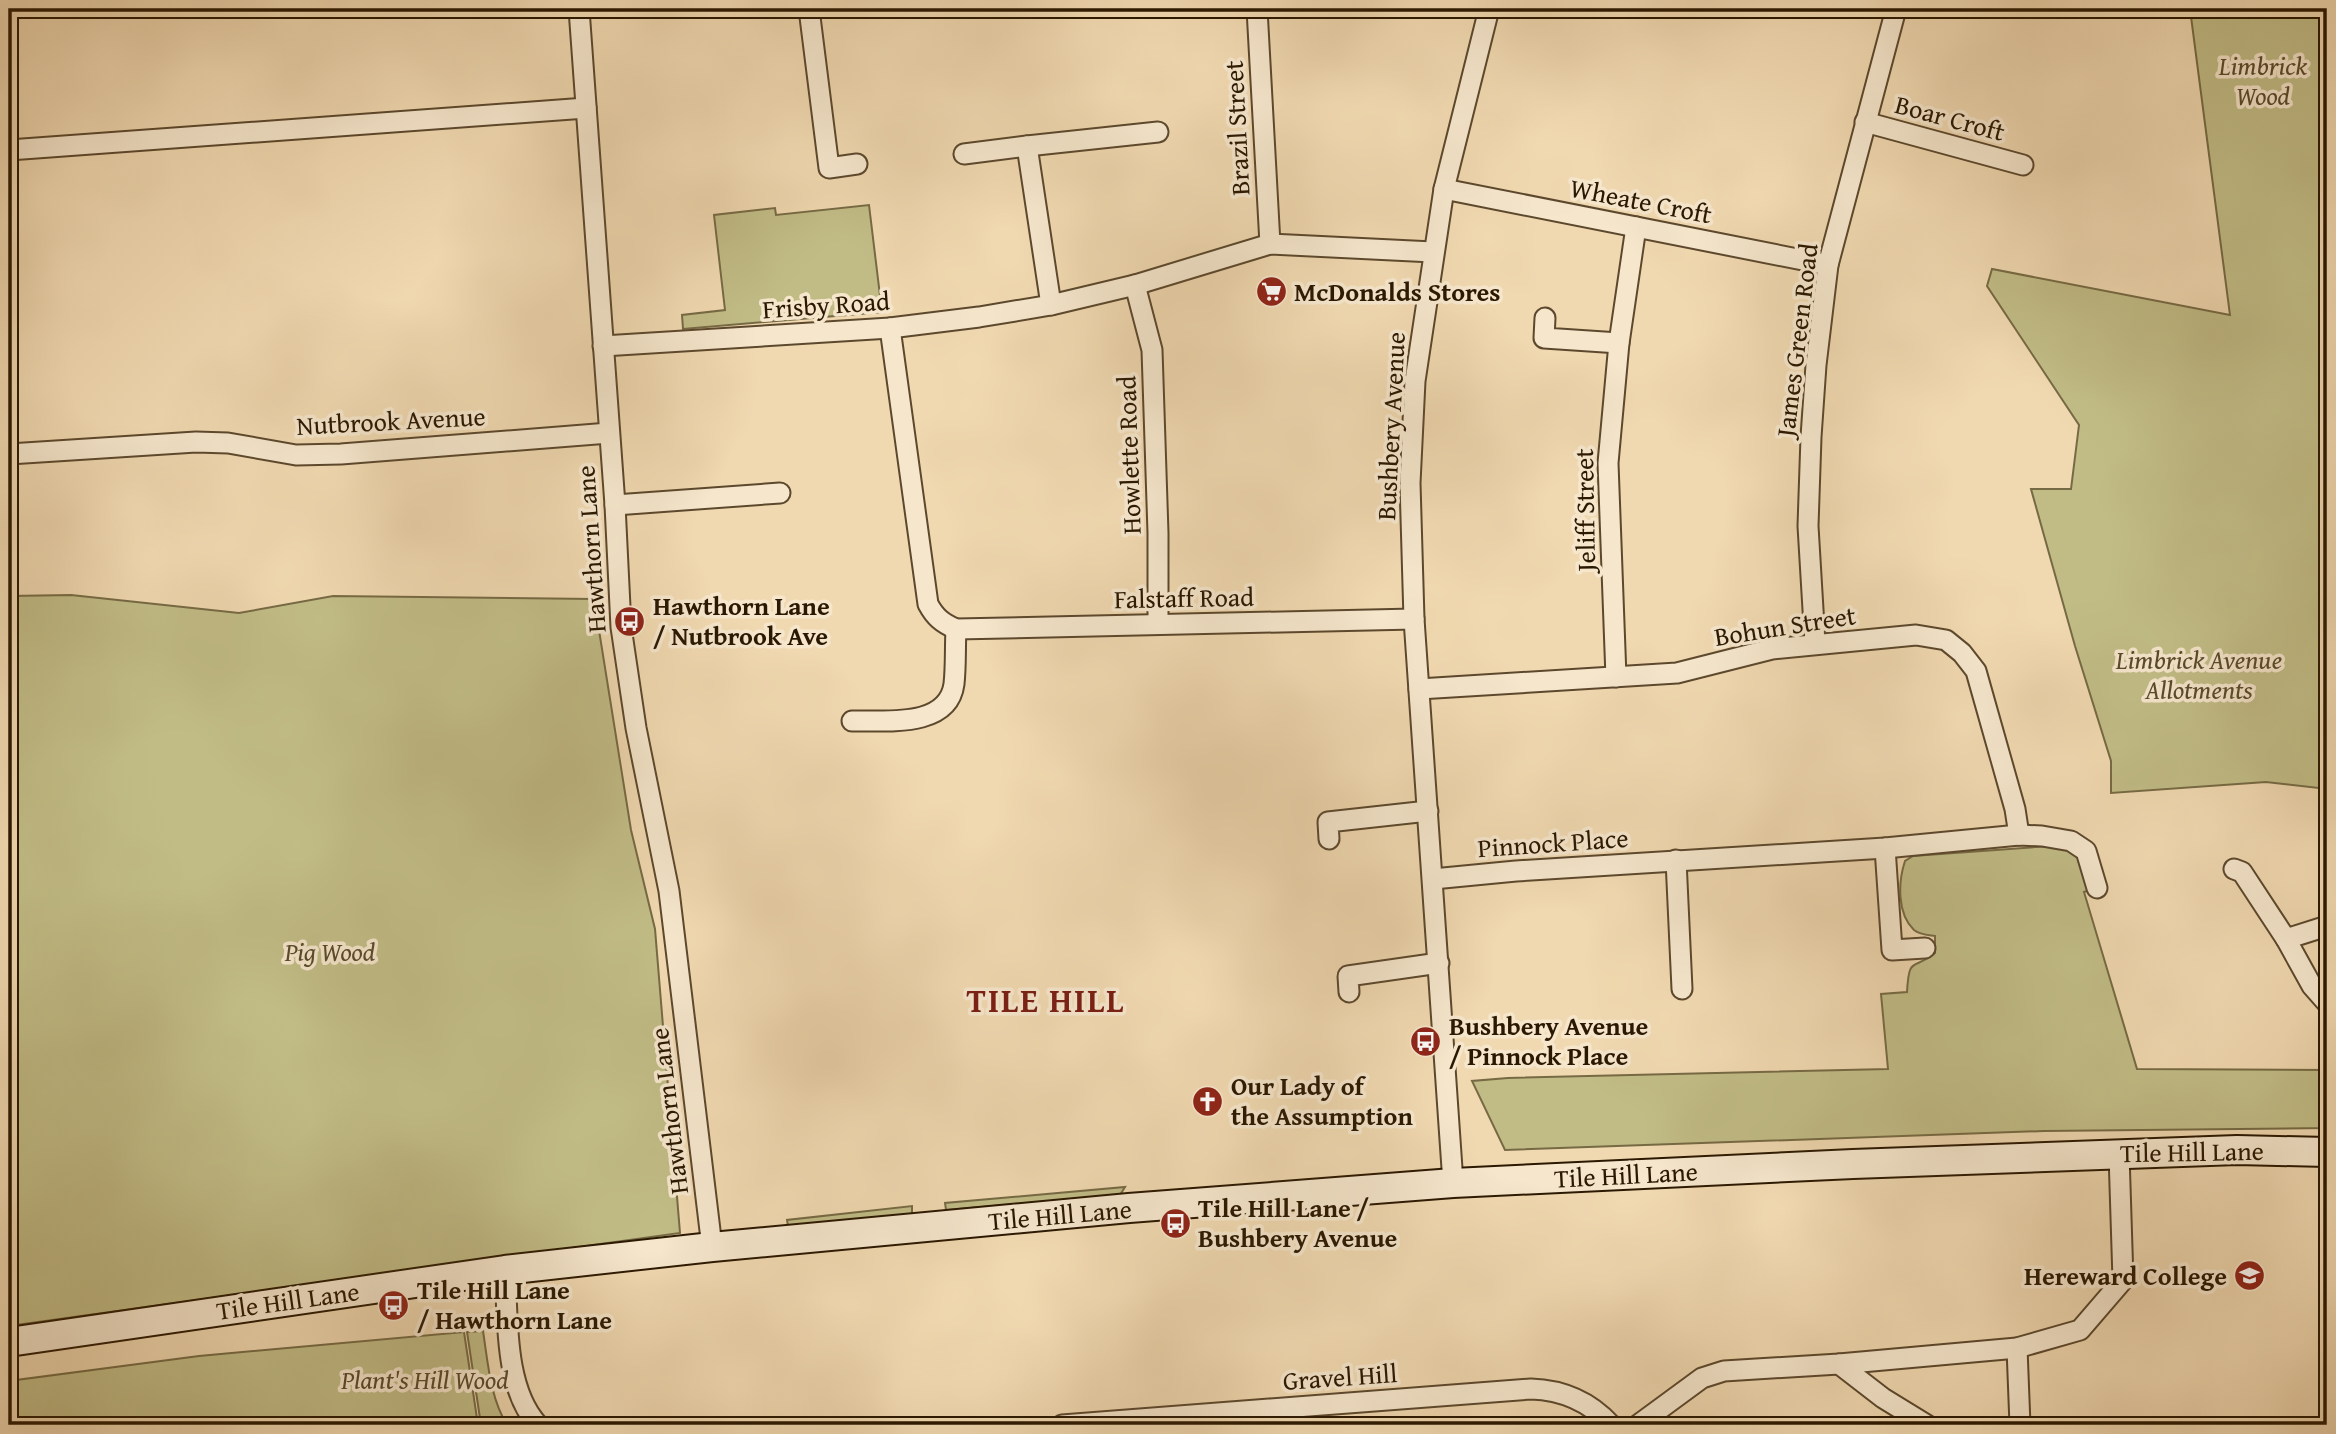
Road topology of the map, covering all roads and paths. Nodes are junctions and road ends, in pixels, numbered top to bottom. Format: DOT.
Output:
graph roads {
  1 [pos="579,9"];
  2 [pos="809,9"];
  3 [pos="1257,9"];
  4 [pos="1489,9"];
  5 [pos="1896,9"];
  6 [pos="586,108"];
  7 [pos="1865,122"];
  8 [pos="1158,132"];
  9 [pos="1027,146"];
  10 [pos="9,150"];
  11 [pos="964,154"];
  12 [pos="857,164"];
  13 [pos="2023,165"];
  14 [pos="1444,188"];
  15 [pos="1636,227"];
  16 [pos="1270,244"];
  17 [pos="1433,252"];
  18 [pos="1828,265"];
  19 [pos="1135,285"];
  20 [pos="1051,305"];
  21 [pos="1545,318"];
  22 [pos="890,328"];
  23 [pos="1619,343"];
  24 [pos="603,346"];
  25 [pos="609,433"];
  26 [pos="9,454"];
  27 [pos="780,493"];
  28 [pos="615,506"];
  29 [pos="1414,619"];
  30 [pos="1158,624"];
  31 [pos="956,629"];
  32 [pos="1815,643"];
  33 [pos="1616,677"];
  34 [pos="1419,689"];
  35 [pos="852,721"];
  36 [pos="1428,811"];
  37 [pos="2018,835"];
  38 [pos="1329,839"];
  39 [pos="1885,848"];
  40 [pos="1676,860"];
  41 [pos="2234,869"];
  42 [pos="1433,879"];
  43 [pos="2097,888"];
  44 [pos="2327,926"];
  45 [pos="2286,939"];
  46 [pos="1925,948"];
  47 [pos="1439,963"];
  48 [pos="1682,989"];
  49 [pos="1349,992"];
  50 [pos="2327,1003"];
  51 [pos="2327,1152"];
  52 [pos="2119,1153"];
  53 [pos="1453,1183"];
  54 [pos="712,1247"];
  55 [pos="505,1270"];
  56 [pos="9,1342"];
  57 [pos="2017,1348"];
  58 [pos="1839,1364"];
  59 [pos="1180,1420"];
  60 [pos="538,1425"];
  61 [pos="1062,1425"];
  62 [pos="1611,1425"];
  63 [pos="1638,1425"];
  64 [pos="1927,1425"];
  65 [pos="2020,1425"];
  1 -- 6 [label="street, Hawthorn Lane"];
  2 -- 12 [label="street"];
  3 -- 16 [label="street, Brazil Street"];
  4 -- 14 [label="street, Bushbery Avenue"];
  5 -- 7 [label="street, James Green Road"];
  6 -- 10 [label="street"];
  6 -- 24 [label="street, Hawthorn Lane"];
  7 -- 13 [label="street, Boar Croft"];
  7 -- 18 [label="street, James Green Road"];
  8 -- 9 [label="street"];
  9 -- 11 [label="street"];
  9 -- 20 [label="street"];
  14 -- 15 [label="street, Wheate Croft"];
  14 -- 17 [label="street, Bushbery Avenue"];
  15 -- 18 [label="street, Wheate Croft"];
  15 -- 23 [label="street, Jeliff Street"];
  16 -- 17 [label="street, Frisby Road"];
  16 -- 19 [label="street, Frisby Road"];
  17 -- 29 [label="street, Bushbery Avenue"];
  18 -- 32 [label="street, James Green Road"];
  19 -- 20 [label="street, Frisby Road"];
  19 -- 30 [label="street, Howlette Road"];
  20 -- 22 [label="street, Frisby Road"];
  21 -- 23 [label="street"];
  22 -- 24 [label="street, Frisby Road"];
  22 -- 31 [label="street"];
  23 -- 33 [label="street, Jeliff Street"];
  24 -- 25 [label="street, Hawthorn Lane"];
  25 -- 26 [label="street, Nutbrook Avenue"];
  25 -- 28 [label="street, Hawthorn Lane"];
  27 -- 28 [label="street"];
  28 -- 54 [label="street, Hawthorn Lane"];
  29 -- 30 [label="street, Falstaff Road"];
  29 -- 34 [label="street, Bushbery Avenue"];
  30 -- 31 [label="street, Falstaff Road"];
  31 -- 35 [label="street"];
  32 -- 33 [label="street, Bohun Street"];
  32 -- 37 [label="street, Bohun Street"];
  33 -- 34 [label="street, Bohun Street"];
  34 -- 36 [label="street, Bushbery Avenue"];
  36 -- 38 [label="street"];
  36 -- 42 [label="street, Bushbery Avenue"];
  37 -- 39 [label="street, Pinnock Place"];
  37 -- 43 [label="street, Pinnock Place"];
  39 -- 40 [label="street, Pinnock Place"];
  39 -- 46 [label="street"];
  40 -- 42 [label="street, Pinnock Place"];
  40 -- 48 [label="street"];
  41 -- 45 [label="street"];
  42 -- 47 [label="street, Bushbery Avenue"];
  44 -- 45 [label="street"];
  45 -- 50 [label="street"];
  47 -- 49 [label="street"];
  47 -- 53 [label="street, Bushbery Avenue"];
  51 -- 52 [label="main road, Tile Hill Lane"];
  52 -- 53 [label="main road, Tile Hill Lane"];
  52 -- 57 [label="street"];
  53 -- 54 [label="main road, Tile Hill Lane"];
  54 -- 55 [label="main road, Tile Hill Lane"];
  55 -- 56 [label="main road, Tile Hill Lane"];
  55 -- 60 [label="street"];
  57 -- 58 [label="street"];
  57 -- 65 [label="street"];
  58 -- 63 [label="street"];
  58 -- 64 [label="street"];
  59 -- 61 [label="street, Gravel Hill"];
  59 -- 62 [label="street, Gravel Hill"];
}
